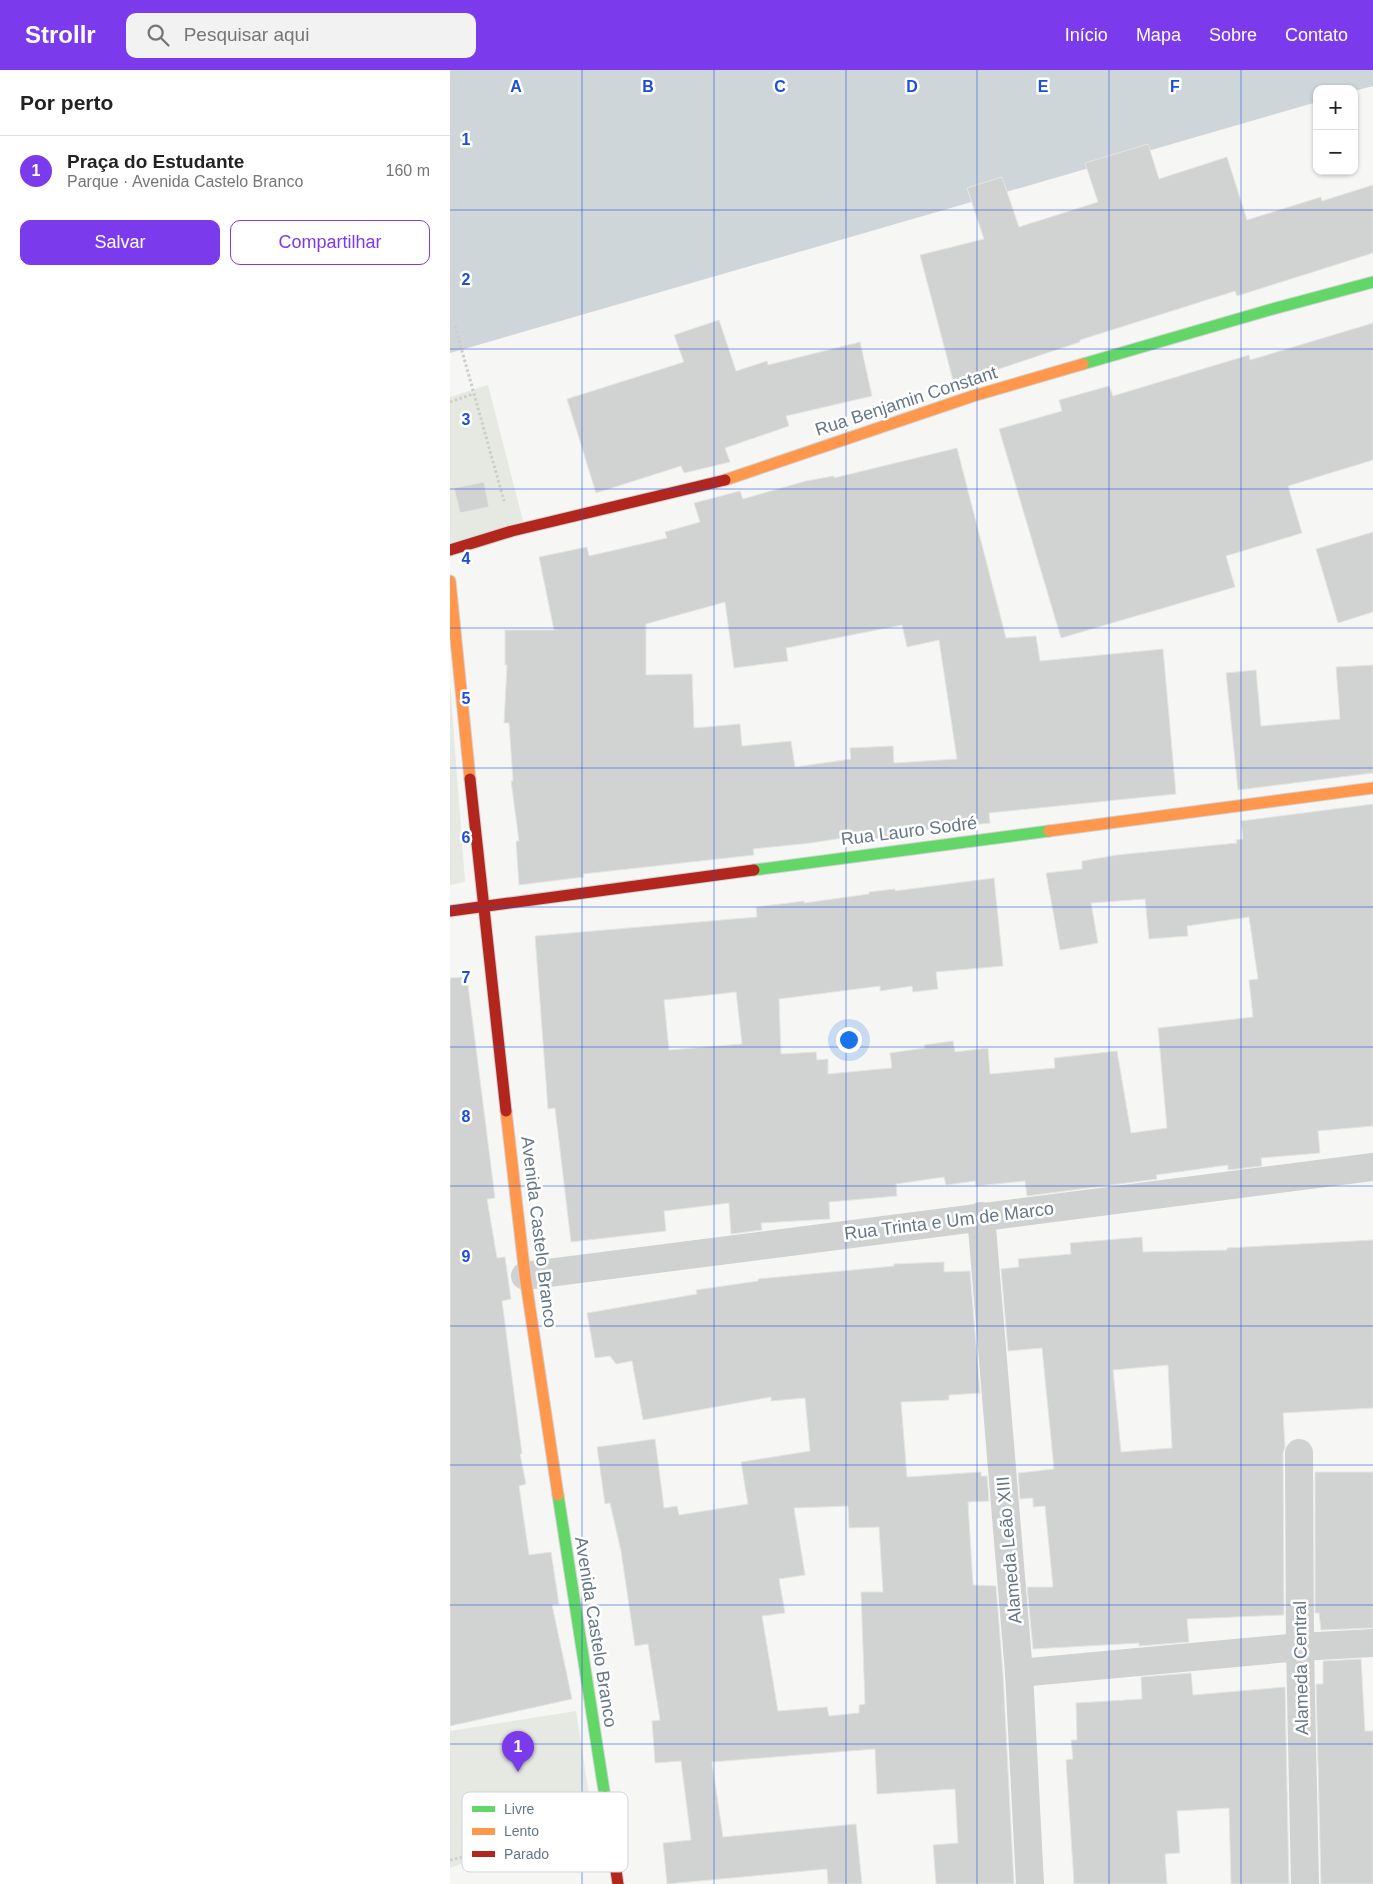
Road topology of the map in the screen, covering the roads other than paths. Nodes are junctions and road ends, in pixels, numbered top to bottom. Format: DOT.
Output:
graph roads {
  1 [pos="1373,282"];
  2 [pos="450,550"];
  3 [pos="450,581"];
  4 [pos="1373,788"];
  5 [pos="483,905"];
  6 [pos="450,910"];
  7 [pos="1373,1167"];
  8 [pos="981,1216"];
  9 [pos="525,1276"];
  10 [pos="1299,1453"];
  11 [pos="1373,1643"];
  12 [pos="1300,1647"];
  13 [pos="1019,1673"];
  14 [pos="602,1792"];
  15 [pos="1030,1884"];
  16 [pos="1305,1884"];
  1 -- 2 [label="street, Rua Benjamin Constant"];
  3 -- 5 [label="street, Avenida Castelo Branco"];
  4 -- 5 [label="street, Rua Lauro Sodré"];
  5 -- 6 [label="street, Rua Lauro Sodré"];
  5 -- 9 [label="street, Avenida Castelo Branco"];
  7 -- 8 [label="street, Rua Trinta e Um de Marco"];
  8 -- 9 [label="street, Rua Trinta e Um de Marco"];
  8 -- 13 [label="street, Alameda Leão XIII"];
  9 -- 14 [label="street, Avenida Castelo Branco"];
  10 -- 12 [label="street, Alameda Central"];
  11 -- 12 [label="street"];
  12 -- 13 [label="street"];
  12 -- 16 [label="street, Alameda Central"];
  13 -- 15 [label="street, Alameda Leão XIII"];
}
